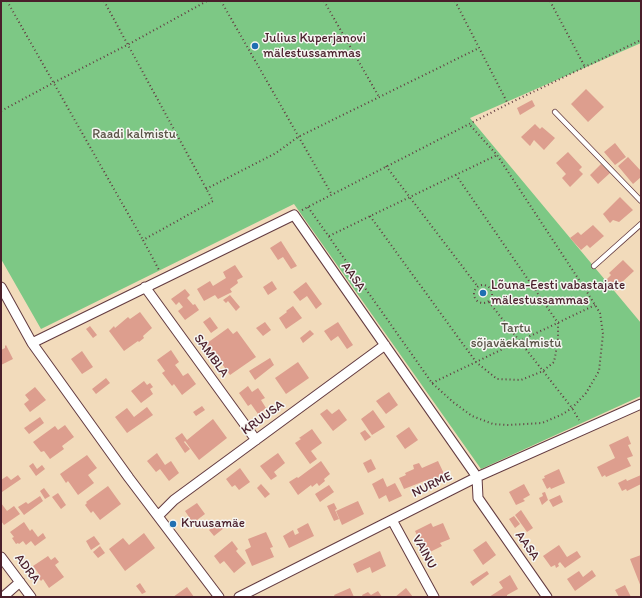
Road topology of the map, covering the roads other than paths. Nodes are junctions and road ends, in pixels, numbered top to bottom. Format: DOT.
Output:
graph roads {
  1 [pos="556,112"];
  2 [pos="641,201"];
  3 [pos="641,224"];
  4 [pos="594,266"];
  5 [pos="145,287"];
  6 [pos="2,293"];
  7 [pos="32,343"];
  8 [pos="385,345"];
  9 [pos="640,406"];
  10 [pos="256,440"];
  11 [pos="477,477"];
  12 [pos="158,516"];
  13 [pos="392,520"];
  14 [pos="1,557"];
  15 [pos="20,582"];
  16 [pos="3,597"];
  17 [pos="31,597"];
  18 [pos="219,597"];
  19 [pos="239,597"];
  20 [pos="434,597"];
  21 [pos="547,597"];
  1 -- 2 [label="lane"];
  3 -- 4 [label="lane"];
  5 -- 7 [label="street"];
  5 -- 8 [label="street, AASA"];
  5 -- 10 [label="street, SAMBLA"];
  6 -- 7 [label="street"];
  7 -- 12 [label="street"];
  8 -- 10 [label="street, KRUUSA"];
  8 -- 11 [label="street, AASA"];
  9 -- 11 [label="street, NURME"];
  10 -- 12 [label="street, KRUUSA"];
  11 -- 13 [label="street, NURME"];
  11 -- 21 [label="street, AASA"];
  12 -- 18 [label="street"];
  13 -- 19 [label="street, NURME"];
  13 -- 20 [label="street, VAINU"];
  14 -- 15 [label="street, ADRA"];
  15 -- 16 [label="street"];
  15 -- 17 [label="street, ADRA"];
}
